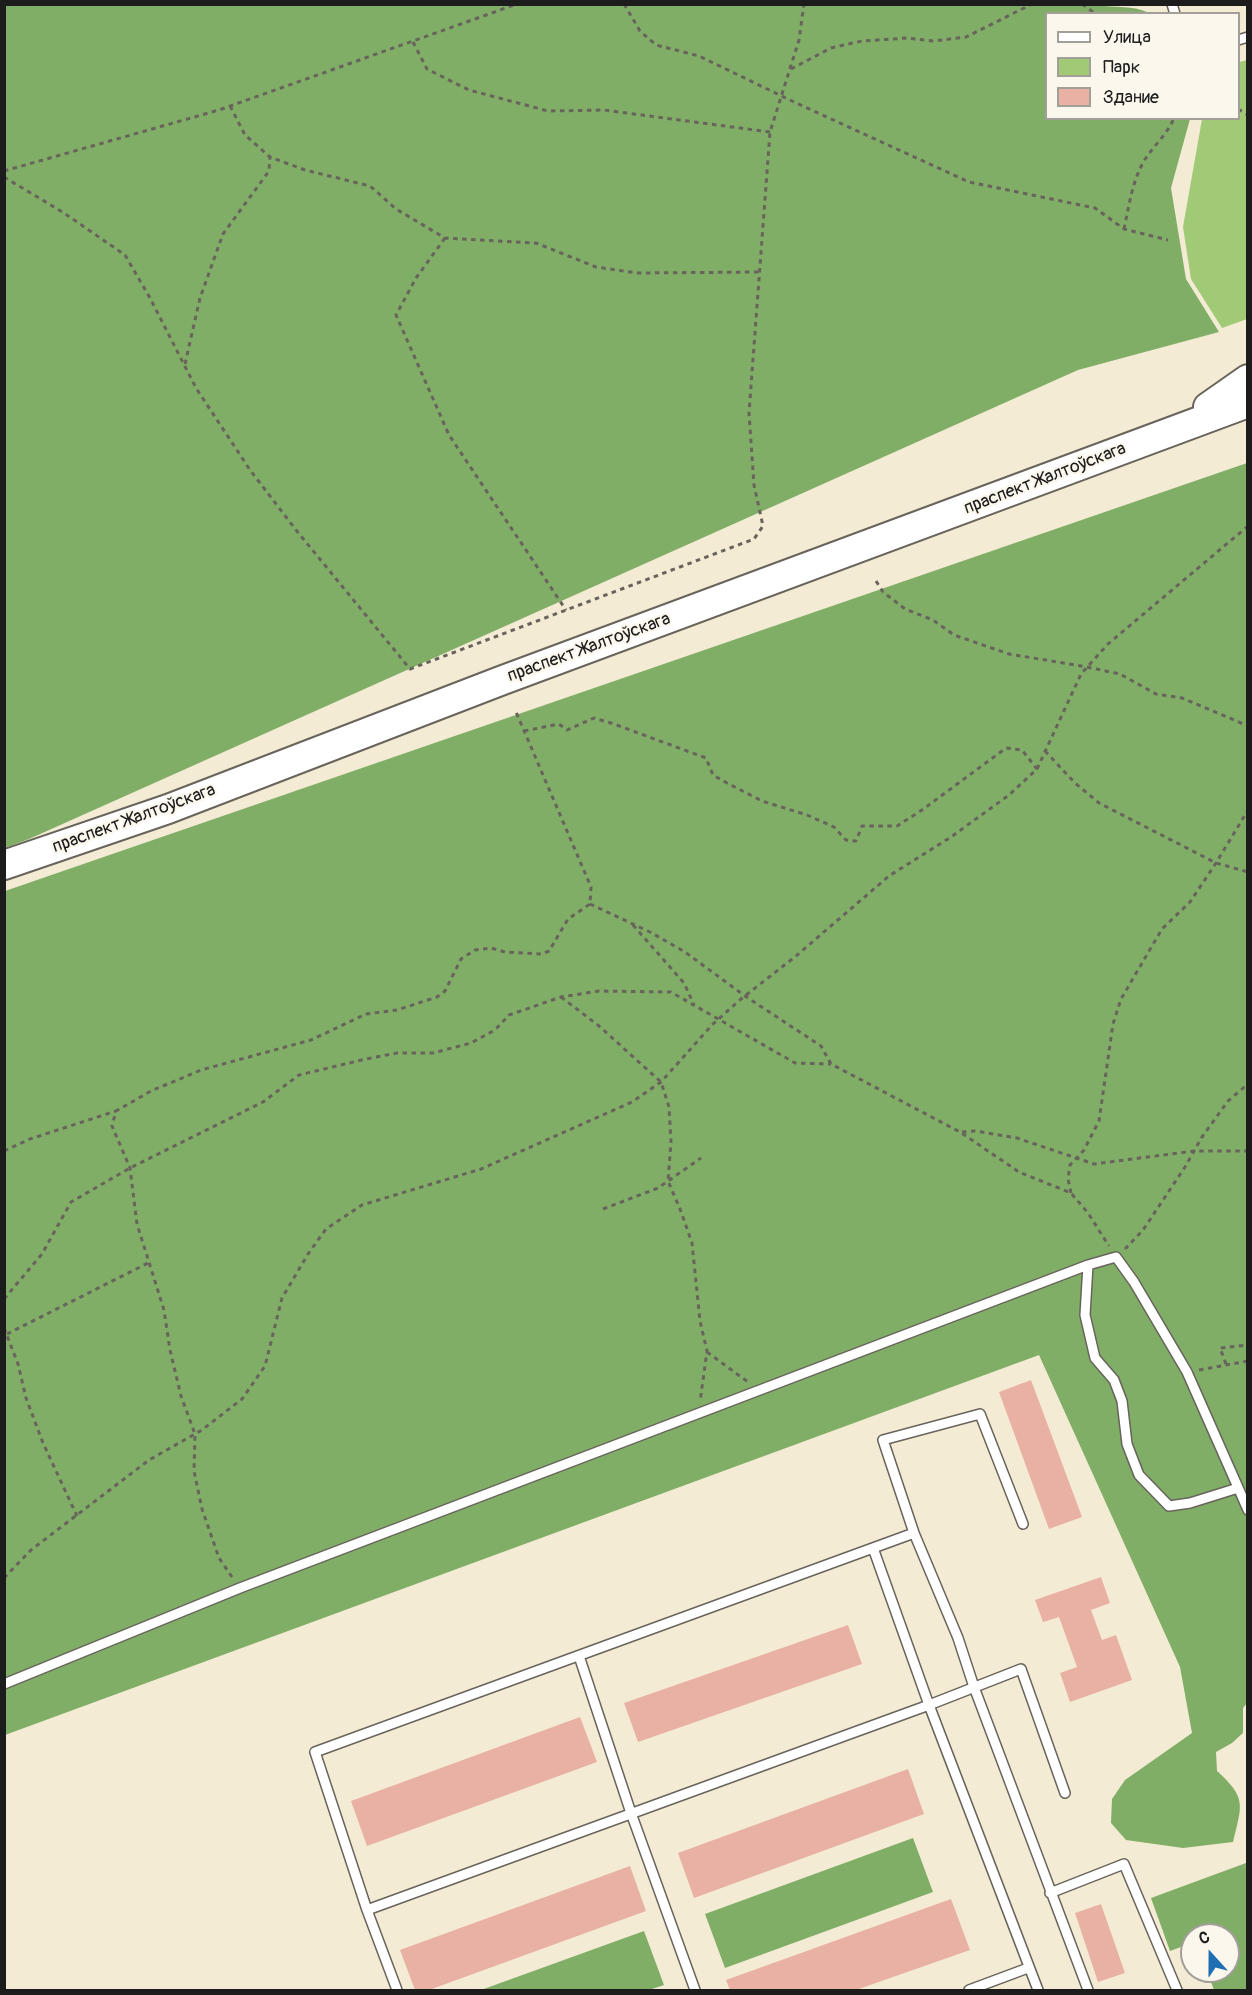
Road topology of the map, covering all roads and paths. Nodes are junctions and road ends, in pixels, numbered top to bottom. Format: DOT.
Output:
graph roads {
  1 [pos="517,4"];
  2 [pos="624,4"];
  3 [pos="804,4"];
  4 [pos="1032,4"];
  5 [pos="413,42"];
  6 [pos="789,70"];
  7 [pos="781,96"];
  8 [pos="230,106"];
  9 [pos="1173,120"];
  10 [pos="770,132"];
  11 [pos="270,157"];
  12 [pos="4,171"];
  13 [pos="4,177"];
  14 [pos="1124,229"];
  15 [pos="445,238"];
  16 [pos="1168,240"];
  17 [pos="760,272"];
  18 [pos="185,366"];
  19 [pos="1248,379"];
  20 [pos="1248,403"];
  21 [pos="1174,430"];
  22 [pos="1248,526"];
  23 [pos="1243,530"];
  24 [pos="1248,532"];
  25 [pos="876,581"];
  26 [pos="566,610"];
  27 [pos="1087,667"];
  28 [pos="516,712"];
  29 [pos="1248,726"];
  30 [pos="524,731"];
  31 [pos="1045,751"];
  32 [pos="1037,769"];
  33 [pos="1248,810"];
  34 [pos="1216,863"];
  35 [pos="4,865"];
  36 [pos="1248,872"];
  37 [pos="590,904"];
  38 [pos="632,923"];
  39 [pos="745,996"];
  40 [pos="561,997"];
  41 [pos="694,1005"];
  42 [pos="718,1019"];
  43 [pos="831,1064"];
  44 [pos="661,1082"];
  45 [pos="1248,1084"];
  46 [pos="116,1110"];
  47 [pos="960,1132"];
  48 [pos="4,1151"];
  49 [pos="1194,1151"];
  50 [pos="1248,1151"];
  51 [pos="701,1158"];
  52 [pos="1076,1159"];
  53 [pos="130,1168"];
  54 [pos="668,1181"];
  55 [pos="1071,1193"];
  56 [pos="603,1209"];
  57 [pos="1116,1257"];
  58 [pos="150,1262"];
  59 [pos="1088,1264"];
  60 [pos="4,1299"];
  61 [pos="4,1328"];
  62 [pos="7,1335"];
  63 [pos="1248,1346"];
  64 [pos="707,1351"];
  65 [pos="1248,1361"];
  66 [pos="1226,1364"];
  67 [pos="1187,1372"];
  68 [pos="759,1389"];
  69 [pos="698,1412"];
  70 [pos="195,1434"];
  71 [pos="1238,1488"];
  72 [pos="1248,1510"];
  73 [pos="77,1516"];
  74 [pos="1023,1524"];
  75 [pos="914,1533"];
  76 [pos="873,1548"];
  77 [pos="4,1578"];
  78 [pos="240,1588"];
  79 [pos="579,1656"];
  80 [pos="4,1684"];
  81 [pos="974,1687"];
  82 [pos="929,1705"];
  83 [pos="1065,1793"];
  84 [pos="631,1813"];
  85 [pos="1050,1893"];
  86 [pos="366,1910"];
  87 [pos="1028,1968"];
  88 [pos="397,1990"];
  89 [pos="695,1990"];
  90 [pos="969,1990"];
  91 [pos="1038,1990"];
  92 [pos="1088,1990"];
  93 [pos="1177,1990"];
  1 -- 5 [label="path"];
  2 -- 7 [label="path"];
  3 -- 6 [label="path"];
  4 -- 6 [label="path"];
  5 -- 8 [label="path"];
  5 -- 10 [label="path"];
  6 -- 7 [label="path"];
  7 -- 10 [label="path"];
  7 -- 14 [label="path"];
  8 -- 11 [label="path"];
  8 -- 12 [label="path"];
  9 -- 14 [label="path"];
  10 -- 17 [label="path"];
  11 -- 15 [label="path"];
  11 -- 18 [label="path"];
  13 -- 18 [label="path"];
  14 -- 16 [label="path"];
  15 -- 17 [label="path"];
  15 -- 26 [label="path"];
  17 -- 26 [label="path"];
  18 -- 26 [label="path"];
  19 -- 21 [label="main road, праспект Жалтоўскага"];
  20 -- 21 [label="main road, праспект Жалтоўскага"];
  21 -- 35 [label="main road, праспект Жалтоўскага"];
  22 -- 23 [label="path"];
  23 -- 24 [label="path"];
  23 -- 27 [label="path"];
  25 -- 27 [label="path"];
  27 -- 29 [label="path"];
  27 -- 31 [label="path"];
  28 -- 30 [label="path"];
  30 -- 32 [label="path"];
  30 -- 37 [label="path"];
  31 -- 32 [label="path"];
  31 -- 34 [label="path"];
  32 -- 39 [label="path"];
  33 -- 34 [label="path"];
  34 -- 36 [label="path"];
  34 -- 52 [label="path"];
  37 -- 38 [label="path"];
  37 -- 46 [label="path"];
  38 -- 39 [label="path"];
  38 -- 41 [label="path"];
  39 -- 42 [label="path"];
  39 -- 43 [label="path"];
  40 -- 41 [label="path"];
  40 -- 44 [label="path"];
  40 -- 53 [label="path"];
  41 -- 42 [label="path"];
  42 -- 43 [label="path"];
  42 -- 44 [label="path"];
  43 -- 47 [label="path"];
  44 -- 54 [label="path"];
  44 -- 70 [label="path"];
  45 -- 49 [label="path"];
  46 -- 48 [label="path"];
  46 -- 53 [label="path"];
  47 -- 52 [label="path"];
  47 -- 55 [label="path"];
  49 -- 50 [label="path"];
  49 -- 52 [label="path"];
  49 -- 57 [label="path"];
  51 -- 54 [label="path"];
  52 -- 55 [label="path"];
  53 -- 58 [label="path"];
  53 -- 60 [label="path"];
  54 -- 56 [label="path"];
  54 -- 64 [label="path"];
  55 -- 57 [label="path"];
  57 -- 59 [label="lane"];
  57 -- 67 [label="lane"];
  58 -- 62 [label="path"];
  58 -- 70 [label="path"];
  59 -- 68 [label="lane"];
  59 -- 71 [label="lane"];
  61 -- 62 [label="path"];
  62 -- 73 [label="path"];
  63 -- 66 [label="path"];
  64 -- 68 [label="path"];
  64 -- 69 [label="path"];
  65 -- 66 [label="path"];
  66 -- 67 [label="path"];
  67 -- 71 [label="lane"];
  68 -- 69 [label="lane"];
  69 -- 78 [label="lane"];
  70 -- 73 [label="path"];
  70 -- 78 [label="path"];
  71 -- 72 [label="lane"];
  73 -- 77 [label="path"];
  74 -- 75 [label="lane"];
  75 -- 76 [label="lane"];
  75 -- 81 [label="lane"];
  76 -- 79 [label="lane"];
  76 -- 82 [label="lane"];
  78 -- 80 [label="lane"];
  79 -- 84 [label="lane"];
  79 -- 86 [label="lane"];
  81 -- 82 [label="lane"];
  81 -- 83 [label="lane"];
  81 -- 85 [label="lane"];
  82 -- 84 [label="lane"];
  82 -- 87 [label="lane"];
  84 -- 86 [label="lane"];
  84 -- 89 [label="lane"];
  85 -- 92 [label="lane"];
  85 -- 93 [label="lane"];
  86 -- 88 [label="lane"];
  87 -- 90 [label="lane"];
  87 -- 91 [label="lane"];
}
